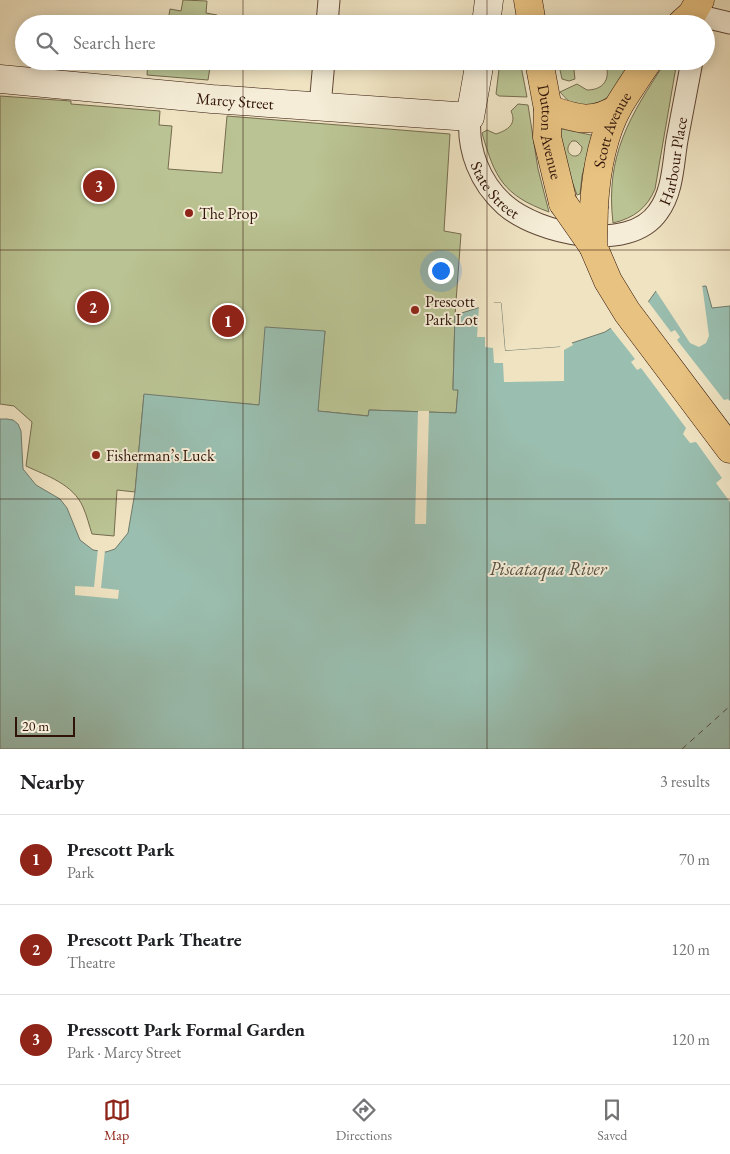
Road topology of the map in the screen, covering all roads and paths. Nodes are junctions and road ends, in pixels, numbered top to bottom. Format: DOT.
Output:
graph roads {
  1 [pos="329,0"];
  2 [pos="489,0"];
  3 [pos="528,0"];
  4 [pos="328,15"];
  5 [pos="487,15"];
  6 [pos="530,15"];
  7 [pos="715,20"];
  8 [pos="730,24"];
  9 [pos="323,70"];
  10 [pos="478,70"];
  11 [pos="541,70"];
  12 [pos="642,70"];
  13 [pos="690,70"];
  14 [pos="0,79"];
  15 [pos="320,106"];
  16 [pos="548,109"];
  17 [pos="617,109"];
  18 [pos="470,117"];
  19 [pos="618,236"];
  20 [pos="593,246"];
  21 [pos="730,449"];
  1 -- 4 [label="street"];
  2 -- 5 [label="street"];
  3 -- 6 [label="main road"];
  7 -- 8 [label="street"];
  9 -- 15 [label="street"];
  10 -- 18 [label="street, State Street"];
  11 -- 16 [label="main road, Dutton Avenue"];
  12 -- 17 [label="main road, Scott Avenue"];
  13 -- 19 [label="street, Harbour Place"];
  14 -- 15 [label="street, Marcy Street"];
  15 -- 18 [label="street, Marcy Street"];
  16 -- 17 [label="main road"];
  16 -- 20 [label="main road, Dutton Avenue, bridge"];
  17 -- 20 [label="main road, Scott Avenue, bridge"];
  18 -- 19 [label="street, State Street"];
  20 -- 21 [label="main road"];
}
